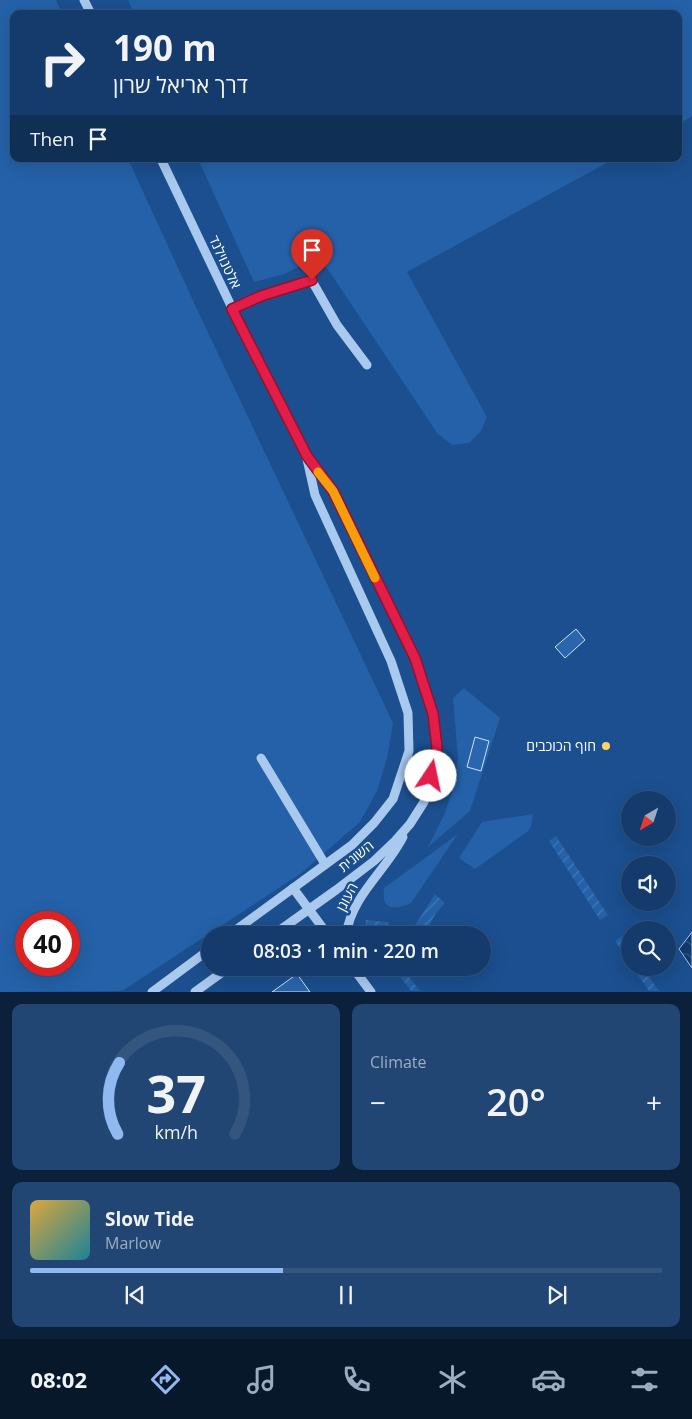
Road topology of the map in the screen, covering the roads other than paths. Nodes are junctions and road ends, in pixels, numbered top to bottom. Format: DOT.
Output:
graph roads {
  1 [pos="162,162"];
  2 [pos="232,309"];
  3 [pos="367,365"];
  4 [pos="307,456"];
  5 [pos="261,758"];
  6 [pos="431,776"];
  7 [pos="393,800"];
  8 [pos="410,824"];
  9 [pos="325,864"];
  10 [pos="293,888"];
  11 [pos="308,910"];
  12 [pos="242,926"];
  13 [pos="286,926"];
  14 [pos="321,926"];
  15 [pos="347,926"];
  16 [pos="201,956"];
  17 [pos="217,976"];
  18 [pos="359,976"];
  19 [pos="152,992"];
  20 [pos="194,992"];
  21 [pos="371,992"];
  1 -- 2 [label="street, אלטנוילנד"];
  2 -- 3 [label="street"];
  2 -- 4 [label="street, אלטנוילנד"];
  4 -- 6 [label="street, אלטנוילנד"];
  4 -- 7 [label="street, אלטנוילנד"];
  5 -- 9 [label="street"];
  6 -- 8 [label="street, השונית"];
  7 -- 9 [label="street, השונית"];
  8 -- 11 [label="street, השונית"];
  8 -- 15 [label="street, העוגן"];
  9 -- 10 [label="street, השונית"];
  10 -- 11 [label="street"];
  10 -- 12 [label="street, השונית"];
  11 -- 13 [label="street, השונית"];
  11 -- 14 [label="street"];
  16 -- 19 [label="street"];
  17 -- 20 [label="street"];
  18 -- 21 [label="street"];
}
